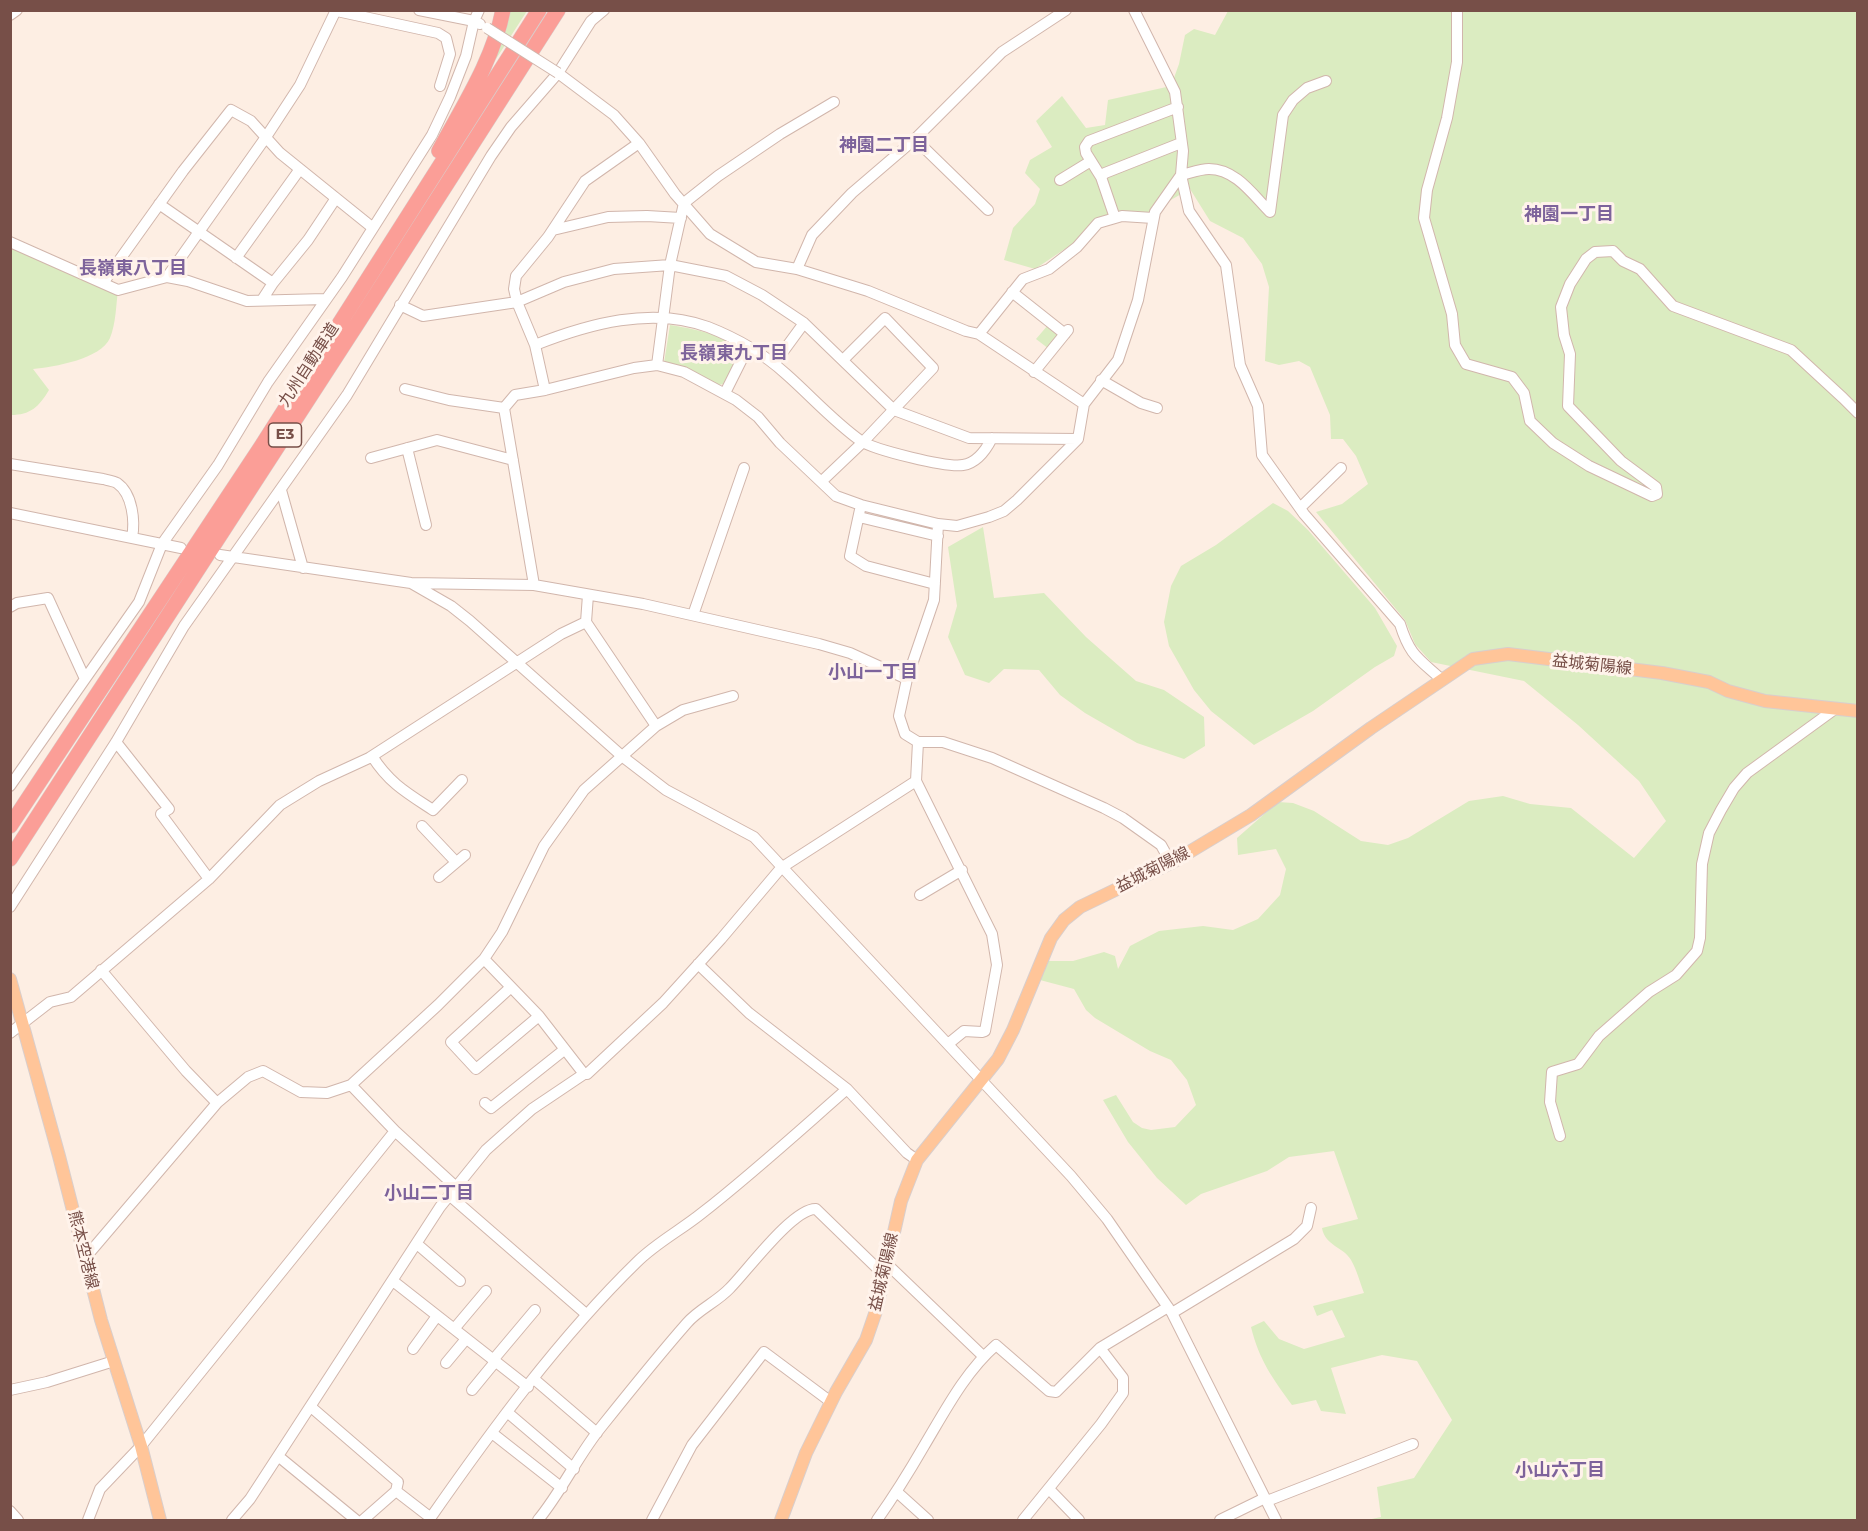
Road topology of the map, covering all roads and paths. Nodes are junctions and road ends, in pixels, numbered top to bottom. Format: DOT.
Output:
graph roads {
  1 [pos="17,10"];
  2 [pos="419,10"];
  3 [pos="503,10"];
  4 [pos="539,10"];
  5 [pos="558,10"];
  6 [pos="604,10"];
  7 [pos="1066,10"];
  8 [pos="1134,10"];
  9 [pos="1457,10"];
  10 [pos="336,11"];
  11 [pos="10,15"];
  12 [pos="476,16"];
  13 [pos="558,73"];
  14 [pos="1326,81"];
  15 [pos="440,86"];
  16 [pos="834,102"];
  17 [pos="1178,107"];
  18 [pos="266,137"];
  19 [pos="915,139"];
  20 [pos="639,143"];
  21 [pos="1181,143"];
  22 [pos="1091,161"];
  23 [pos="300,169"];
  24 [pos="1181,175"];
  25 [pos="1101,177"];
  26 [pos="1060,180"];
  27 [pos="336,198"];
  28 [pos="684,203"];
  29 [pos="159,204"];
  30 [pos="988,210"];
  31 [pos="681,218"];
  32 [pos="1115,218"];
  33 [pos="1153,218"];
  34 [pos="373,228"];
  35 [pos="553,230"];
  36 [pos="199,232"];
  37 [pos="10,242"];
  38 [pos="236,258"];
  39 [pos="670,265"];
  40 [pos="796,269"];
  41 [pos="167,277"];
  42 [pos="370,277"];
  43 [pos="103,283"];
  44 [pos="273,283"];
  45 [pos="1012,292"];
  46 [pos="325,299"];
  47 [pos="262,300"];
  48 [pos="517,302"];
  49 [pos="400,305"];
  50 [pos="663,319"];
  51 [pos="804,323"];
  52 [pos="979,334"];
  53 [pos="535,345"];
  54 [pos="748,347"];
  55 [pos="843,360"];
  56 [pos="774,364"];
  57 [pos="657,365"];
  58 [pos="1034,372"];
  59 [pos="1101,380"];
  60 [pos="405,389"];
  61 [pos="545,390"];
  62 [pos="725,393"];
  63 [pos="1084,404"];
  64 [pos="504,408"];
  65 [pos="1158,408"];
  66 [pos="894,410"];
  67 [pos="1857,413"];
  68 [pos="992,438"];
  69 [pos="1078,439"];
  70 [pos="863,442"];
  71 [pos="407,448"];
  72 [pos="371,458"];
  73 [pos="513,460"];
  74 [pos="10,464"];
  75 [pos="744,468"];
  76 [pos="1341,468"];
  77 [pos="822,481"];
  78 [pos="280,490"];
  79 [pos="1300,508"];
  80 [pos="860,511"];
  81 [pos="10,513"];
  82 [pos="938,524"];
  83 [pos="426,525"];
  84 [pos="938,536"];
  85 [pos="132,538"];
  86 [pos="162,544"];
  87 [pos="181,548"];
  88 [pos="220,555"];
  89 [pos="233,558"];
  90 [pos="303,568"];
  91 [pos="411,583"];
  92 [pos="935,584"];
  93 [pos="534,585"];
  94 [pos="588,595"];
  95 [pos="10,606"];
  96 [pos="693,615"];
  97 [pos="586,622"];
  98 [pos="518,663"];
  99 [pos="907,678"];
  100 [pos="1441,679"];
  101 [pos="85,680"];
  102 [pos="733,696"];
  103 [pos="1835,708"];
  104 [pos="1857,711"];
  105 [pos="656,726"];
  106 [pos="116,742"];
  107 [pos="918,742"];
  108 [pos="372,756"];
  109 [pos="623,757"];
  110 [pos="462,780"];
  111 [pos="916,781"];
  112 [pos="10,786"];
  113 [pos="10,826"];
  114 [pos="423,826"];
  115 [pos="10,859"];
  116 [pos="1171,862"];
  117 [pos="781,868"];
  118 [pos="962,870"];
  119 [pos="439,878"];
  120 [pos="208,879"];
  121 [pos="920,895"];
  122 [pos="10,907"];
  123 [pos="484,959"];
  124 [pos="698,964"];
  125 [pos="101,970"];
  126 [pos="10,979"];
  127 [pos="510,988"];
  128 [pos="539,1016"];
  129 [pos="23,1022"];
  130 [pos="10,1033"];
  131 [pos="948,1044"];
  132 [pos="564,1050"];
  133 [pos="584,1074"];
  134 [pos="980,1080"];
  135 [pos="351,1084"];
  136 [pos="848,1089"];
  137 [pos="217,1103"];
  138 [pos="491,1109"];
  139 [pos="395,1131"];
  140 [pos="1560,1136"];
  141 [pos="917,1160"];
  142 [pos="452,1191"];
  143 [pos="1311,1208"];
  144 [pos="417,1244"];
  145 [pos="85,1258"];
  146 [pos="885,1269"];
  147 [pos="393,1281"];
  148 [pos="460,1281"];
  149 [pos="486,1291"];
  150 [pos="535,1310"];
  151 [pos="1170,1310"];
  152 [pos="586,1314"];
  153 [pos="437,1316"];
  154 [pos="454,1329"];
  155 [pos="466,1339"];
  156 [pos="1100,1348"];
  157 [pos="413,1349"];
  158 [pos="983,1356"];
  159 [pos="114,1361"];
  160 [pos="494,1361"];
  161 [pos="446,1363"];
  162 [pos="531,1383"];
  163 [pos="10,1390"];
  164 [pos="472,1390"];
  165 [pos="831,1402"];
  166 [pos="311,1407"];
  167 [pos="507,1412"];
  168 [pos="492,1433"];
  169 [pos="597,1433"];
  170 [pos="1413,1444"];
  171 [pos="141,1446"];
  172 [pos="278,1456"];
  173 [pos="574,1469"];
  174 [pos="562,1488"];
  175 [pos="1049,1489"];
  176 [pos="396,1491"];
  177 [pos="897,1492"];
  178 [pos="1266,1499"];
  179 [pos="10,1511"];
  180 [pos="430,1519"];
  181 [pos="18,1521"];
  182 [pos="88,1521"];
  183 [pos="160,1521"];
  184 [pos="232,1521"];
  185 [pos="356,1521"];
  186 [pos="363,1521"];
  187 [pos="538,1521"];
  188 [pos="652,1521"];
  189 [pos="781,1521"];
  190 [pos="877,1521"];
  191 [pos="927,1521"];
  192 [pos="1023,1521"];
  193 [pos="1079,1521"];
  194 [pos="1220,1521"];
  195 [pos="1276,1521"];
  1 -- 11 [label="street"];
  2 -- 12 [label="street"];
  3 -- 42 [label="highway"];
  4 -- 42 [label="highway, 九州自動車道 / E3"];
  5 -- 115 [label="highway, 九州自動車道 / E3"];
  6 -- 13 [label="street"];
  7 -- 19 [label="street"];
  8 -- 17 [label="street"];
  9 -- 67 [label="street"];
  10 -- 15 [label="street"];
  10 -- 18 [label="street"];
  12 -- 13 [label="street, bridge"];
  12 -- 34 [label="street"];
  13 -- 20 [label="street"];
  13 -- 49 [label="street"];
  14 -- 24 [label="street"];
  16 -- 28 [label="street"];
  17 -- 21 [label="street"];
  17 -- 22 [label="street"];
  18 -- 23 [label="street"];
  18 -- 29 [label="street"];
  18 -- 36 [label="street"];
  19 -- 30 [label="street"];
  19 -- 40 [label="street"];
  20 -- 28 [label="street"];
  20 -- 35 [label="street"];
  21 -- 24 [label="street"];
  21 -- 25 [label="street"];
  22 -- 25 [label="street"];
  22 -- 26 [label="street"];
  23 -- 27 [label="street"];
  23 -- 38 [label="street"];
  24 -- 33 [label="street"];
  24 -- 79 [label="street"];
  25 -- 32 [label="street"];
  27 -- 34 [label="street"];
  27 -- 44 [label="street"];
  28 -- 31 [label="street"];
  28 -- 40 [label="street"];
  29 -- 36 [label="street"];
  29 -- 43 [label="street"];
  31 -- 35 [label="street"];
  31 -- 39 [label="street"];
  32 -- 33 [label="street"];
  32 -- 45 [label="street"];
  33 -- 59 [label="street"];
  34 -- 46 [label="street"];
  35 -- 48 [label="street"];
  36 -- 38 [label="street"];
  36 -- 41 [label="street"];
  37 -- 43 [label="street"];
  38 -- 44 [label="street"];
  39 -- 48 [label="street"];
  39 -- 50 [label="street"];
  39 -- 51 [label="street"];
  40 -- 52 [label="street"];
  41 -- 43 [label="street"];
  41 -- 47 [label="street"];
  42 -- 113 [label="highway, 九州自動車道 / E3"];
  44 -- 47 [label="street"];
  45 -- 52 [label="street"];
  45 -- 58 [label="street"];
  46 -- 47 [label="street"];
  46 -- 86 [label="street"];
  48 -- 49 [label="street"];
  48 -- 53 [label="street"];
  49 -- 78 [label="street"];
  50 -- 53 [label="street"];
  50 -- 54 [label="street"];
  50 -- 57 [label="street"];
  51 -- 55 [label="street"];
  51 -- 56 [label="street"];
  52 -- 58 [label="street"];
  53 -- 61 [label="street"];
  54 -- 56 [label="street"];
  54 -- 62 [label="street"];
  55 -- 66 [label="street"];
  55 -- 66 [label="street"];
  56 -- 70 [label="street"];
  57 -- 61 [label="street"];
  57 -- 62 [label="street"];
  58 -- 63 [label="street"];
  59 -- 63 [label="street"];
  59 -- 65 [label="street"];
  60 -- 64 [label="street"];
  61 -- 64 [label="street"];
  62 -- 77 [label="street"];
  63 -- 69 [label="street"];
  64 -- 73 [label="street"];
  66 -- 68 [label="street"];
  66 -- 70 [label="street"];
  68 -- 69 [label="street"];
  68 -- 70 [label="street"];
  69 -- 82 [label="street"];
  70 -- 77 [label="street"];
  71 -- 72 [label="street"];
  71 -- 73 [label="street"];
  71 -- 83 [label="street"];
  73 -- 93 [label="street"];
  74 -- 85 [label="street"];
  75 -- 96 [label="street"];
  76 -- 79 [label="street"];
  77 -- 80 [label="street"];
  78 -- 89 [label="street"];
  78 -- 90 [label="street"];
  79 -- 100 [label="street"];
  80 -- 82 [label="street"];
  80 -- 84 [label="street"];
  80 -- 92 [label="street"];
  81 -- 85 [label="street"];
  82 -- 84 [label="street"];
  84 -- 92 [label="street"];
  85 -- 86 [label="street"];
  86 -- 87 [label="street"];
  86 -- 101 [label="street"];
  88 -- 89 [label="street"];
  89 -- 90 [label="street"];
  89 -- 106 [label="street"];
  90 -- 91 [label="street"];
  91 -- 93 [label="street"];
  91 -- 98 [label="street"];
  92 -- 99 [label="street"];
  93 -- 94 [label="street"];
  94 -- 96 [label="street"];
  94 -- 97 [label="street"];
  95 -- 101 [label="street"];
  96 -- 99 [label="street"];
  97 -- 98 [label="street"];
  97 -- 105 [label="street"];
  98 -- 108 [label="street"];
  98 -- 109 [label="street"];
  99 -- 107 [label="street"];
  100 -- 103 [label="main road, 益城菊陽線"];
  100 -- 116 [label="main road, 益城菊陽線"];
  101 -- 112 [label="street"];
  102 -- 105 [label="street"];
  103 -- 104 [label="main road, 益城菊陽線"];
  103 -- 140 [label="street"];
  105 -- 109 [label="street"];
  106 -- 120 [label="street"];
  106 -- 122 [label="street"];
  107 -- 111 [label="street"];
  107 -- 116 [label="street"];
  108 -- 110 [label="street"];
  108 -- 120 [label="street"];
  109 -- 117 [label="street"];
  109 -- 123 [label="street"];
  111 -- 117 [label="street"];
  111 -- 118 [label="street"];
  114 -- 119 [label="street"];
  116 -- 134 [label="main road, 益城菊陽線"];
  117 -- 124 [label="street"];
  117 -- 131 [label="street"];
  118 -- 121 [label="street"];
  118 -- 131 [label="street"];
  120 -- 125 [label="street"];
  123 -- 127 [label="street"];
  123 -- 135 [label="street"];
  124 -- 133 [label="street"];
  124 -- 136 [label="street"];
  125 -- 129 [label="street"];
  125 -- 137 [label="street"];
  126 -- 129 [label="main road, 熊本空港線"];
  127 -- 128 [label="street"];
  127 -- 128 [label="street"];
  128 -- 132 [label="street"];
  129 -- 130 [label="street"];
  129 -- 145 [label="main road, 熊本空港線"];
  131 -- 134 [label="street"];
  132 -- 133 [label="street"];
  132 -- 138 [label="street"];
  133 -- 142 [label="street"];
  134 -- 141 [label="main road, 益城菊陽線"];
  134 -- 151 [label="street"];
  135 -- 137 [label="street"];
  135 -- 139 [label="street"];
  136 -- 141 [label="street"];
  136 -- 152 [label="street"];
  137 -- 145 [label="street"];
  139 -- 142 [label="street"];
  139 -- 171 [label="street"];
  141 -- 146 [label="main road, 益城菊陽線"];
  142 -- 144 [label="street"];
  142 -- 152 [label="street"];
  143 -- 151 [label="street"];
  144 -- 147 [label="street"];
  144 -- 148 [label="street"];
  145 -- 159 [label="main road, 熊本空港線"];
  146 -- 158 [label="street"];
  146 -- 165 [label="main road, 益城菊陽線"];
  146 -- 169 [label="street"];
  147 -- 153 [label="street"];
  147 -- 166 [label="street"];
  149 -- 154 [label="street"];
  150 -- 160 [label="street"];
  151 -- 156 [label="street"];
  151 -- 178 [label="street"];
  152 -- 162 [label="street"];
  153 -- 154 [label="street"];
  153 -- 157 [label="street"];
  154 -- 155 [label="street"];
  155 -- 160 [label="street"];
  155 -- 161 [label="street"];
  156 -- 158 [label="street"];
  156 -- 175 [label="street"];
  158 -- 177 [label="street"];
  159 -- 163 [label="street"];
  159 -- 171 [label="main road, 熊本空港線"];
  160 -- 162 [label="street"];
  160 -- 164 [label="street"];
  162 -- 167 [label="street"];
  162 -- 169 [label="street"];
  165 -- 188 [label="street"];
  165 -- 189 [label="main road, 益城菊陽線"];
  166 -- 172 [label="street"];
  166 -- 176 [label="street"];
  167 -- 168 [label="street"];
  167 -- 173 [label="street"];
  168 -- 174 [label="street"];
  168 -- 180 [label="street"];
  169 -- 173 [label="street"];
  170 -- 178 [label="street"];
  171 -- 182 [label="street"];
  171 -- 183 [label="main road, 熊本空港線"];
  172 -- 184 [label="street"];
  172 -- 185 [label="street"];
  173 -- 174 [label="street"];
  174 -- 187 [label="street"];
  175 -- 192 [label="street"];
  175 -- 193 [label="street"];
  176 -- 180 [label="street"];
  176 -- 186 [label="street"];
  177 -- 190 [label="street"];
  177 -- 191 [label="street"];
  178 -- 194 [label="street"];
  178 -- 195 [label="street"];
  179 -- 181 [label="street"];
}
